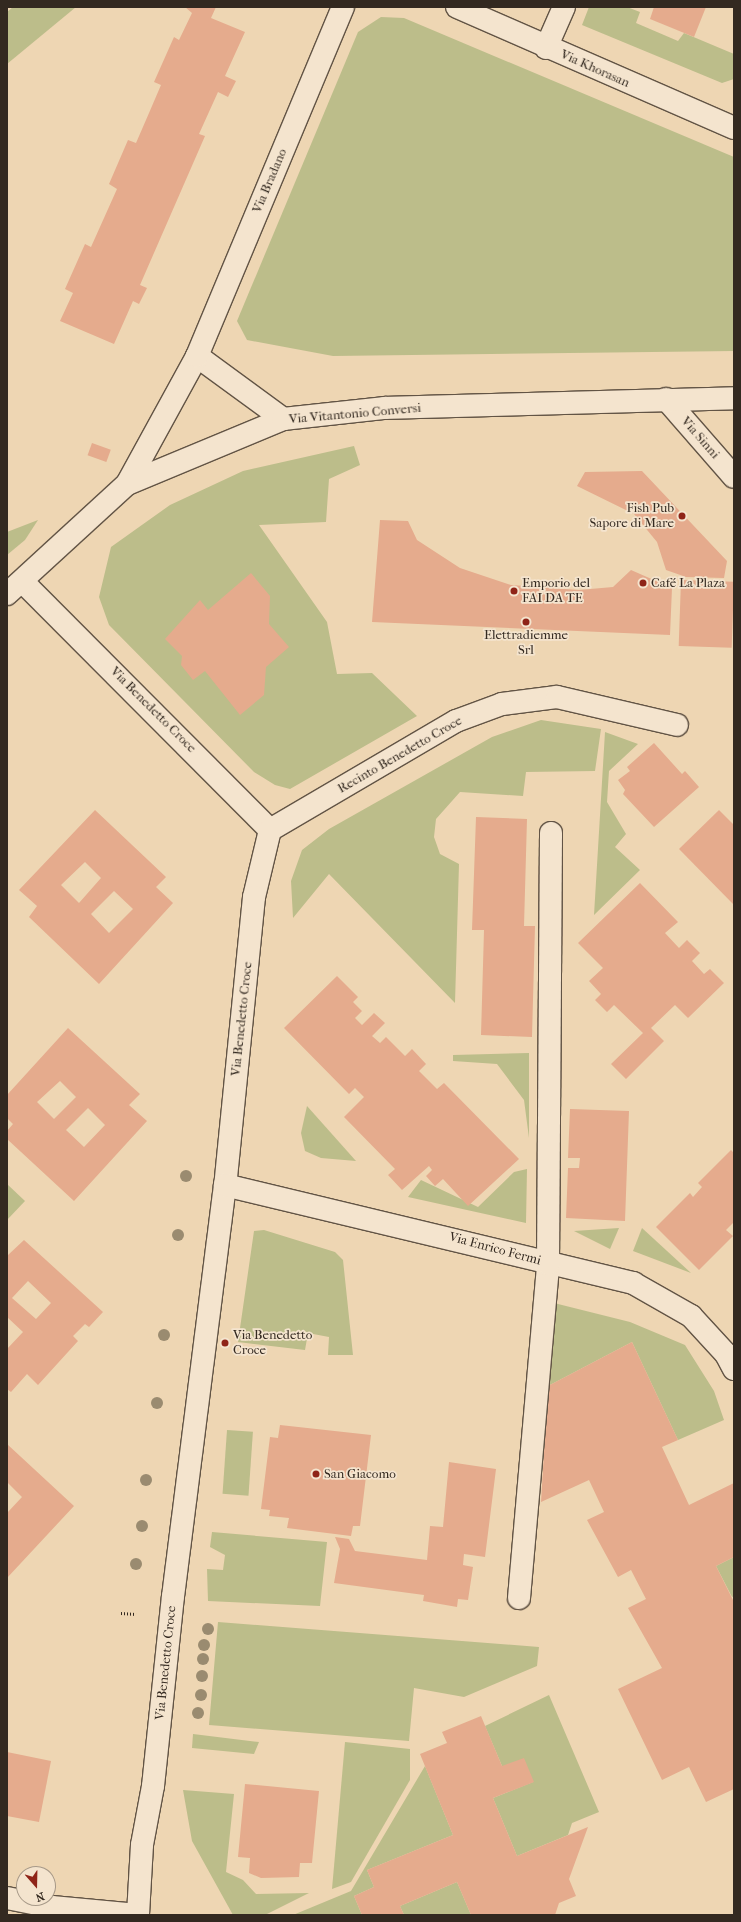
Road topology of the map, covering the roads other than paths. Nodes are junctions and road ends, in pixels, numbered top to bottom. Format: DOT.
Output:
graph roads {
  1 [pos="343,7"];
  2 [pos="457,7"];
  3 [pos="564,7"];
  4 [pos="546,48"];
  5 [pos="734,128"];
  6 [pos="197,356"];
  7 [pos="734,398"];
  8 [pos="666,399"];
  9 [pos="283,420"];
  10 [pos="734,477"];
  11 [pos="127,484"];
  12 [pos="15,588"];
  13 [pos="677,725"];
  14 [pos="270,830"];
  15 [pos="551,833"];
  16 [pos="226,1185"];
  17 [pos="548,1264"];
  18 [pos="734,1369"];
  19 [pos="519,1598"];
  20 [pos="7,1898"];
  21 [pos="138,1915"];
  1 -- 6 [label="street, Via Bradano"];
  2 -- 4 [label="street, Via Khorasan"];
  3 -- 4 [label="street"];
  4 -- 5 [label="street, Via Khorasan"];
  6 -- 9 [label="street"];
  6 -- 11 [label="street, Via Bradano"];
  7 -- 8 [label="street, Via Vitantonio Conversi"];
  8 -- 9 [label="street, Via Vitantonio Conversi"];
  8 -- 10 [label="street, Via Sinni"];
  9 -- 11 [label="street, Via Vitantonio Conversi"];
  11 -- 12 [label="street, Via Vitantonio Conversi"];
  12 -- 14 [label="street, Via Benedetto Croce"];
  13 -- 14 [label="street, Recinto Benedetto Croce"];
  14 -- 16 [label="street, Via Benedetto Croce"];
  15 -- 17 [label="street"];
  16 -- 17 [label="street, Via Enrico Fermi"];
  16 -- 21 [label="street, Via Benedetto Croce"];
  17 -- 18 [label="street, Via Enrico Fermi"];
  17 -- 19 [label="street"];
  20 -- 21 [label="street"];
}
